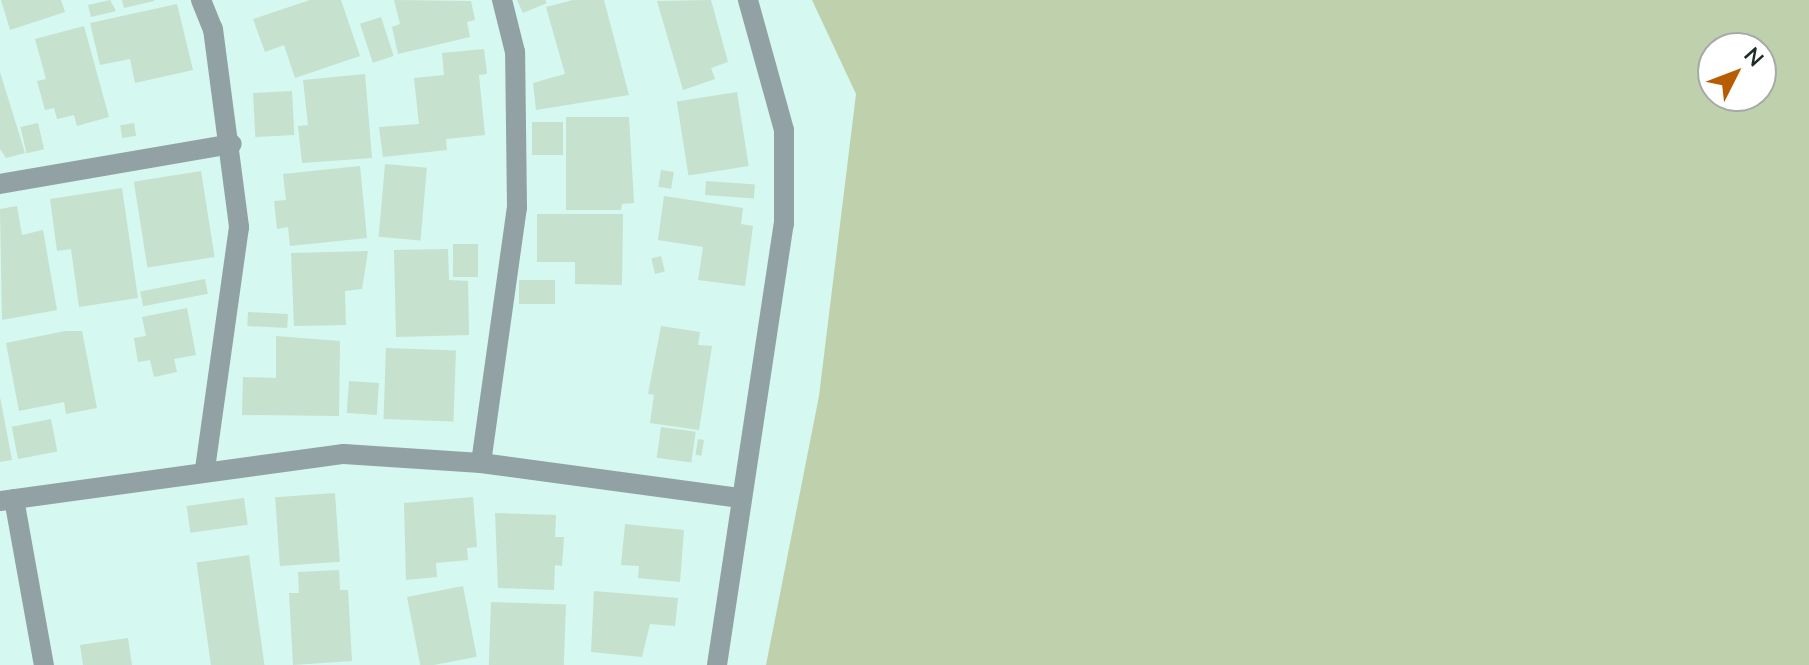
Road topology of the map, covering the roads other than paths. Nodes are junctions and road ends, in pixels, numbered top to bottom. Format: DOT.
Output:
graph roads {
  1 [pos="201,0"];
  2 [pos="502,0"];
  3 [pos="748,0"];
  4 [pos="232,144"];
  5 [pos="0,184"];
  6 [pos="481,463"];
  7 [pos="205,470"];
  8 [pos="741,498"];
  9 [pos="7,500"];
  10 [pos="44,665"];
  11 [pos="717,665"];
  1 -- 4 [label="street"];
  2 -- 6 [label="street"];
  3 -- 8 [label="street"];
  4 -- 5 [label="street"];
  4 -- 7 [label="street"];
  6 -- 7 [label="street"];
  6 -- 8 [label="street"];
  7 -- 9 [label="street"];
  8 -- 11 [label="street"];
  9 -- 10 [label="street"];
}
